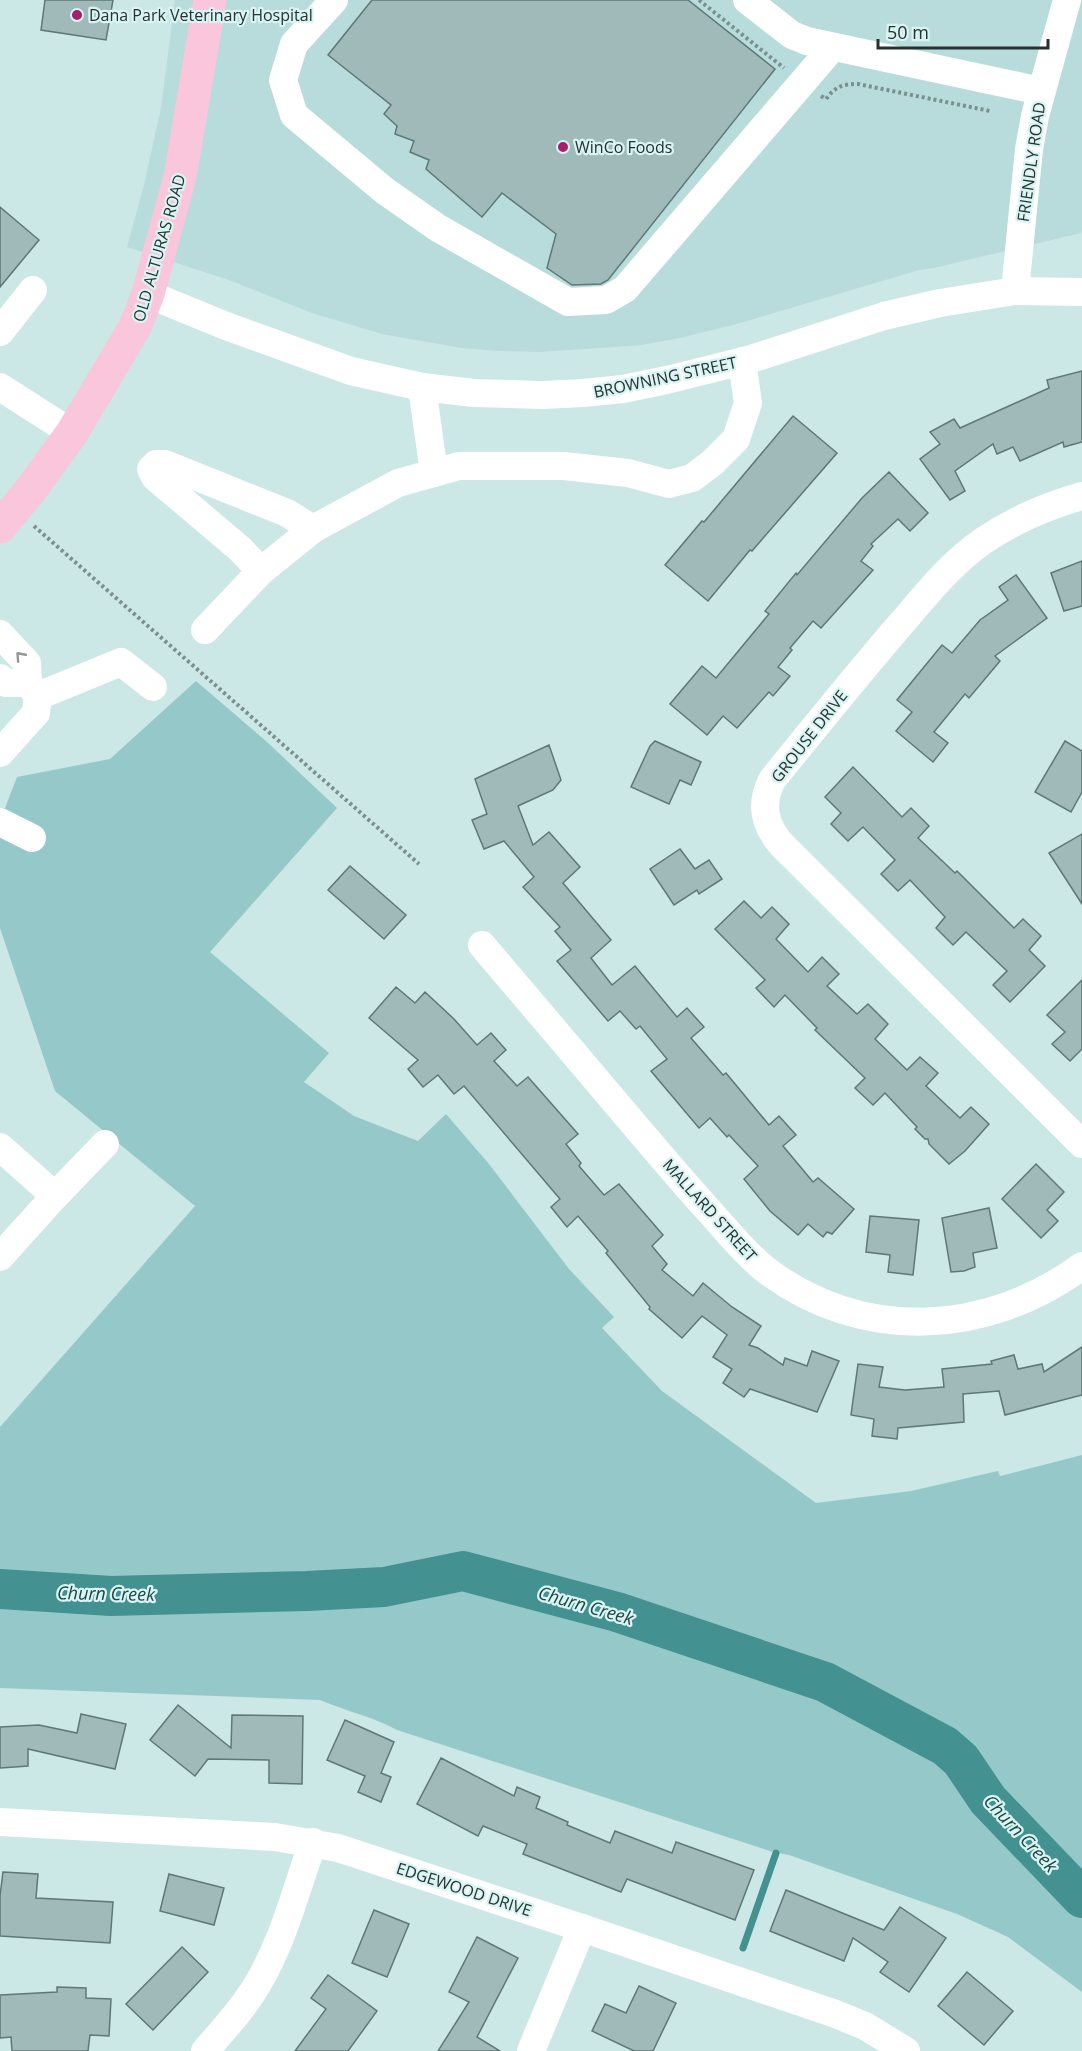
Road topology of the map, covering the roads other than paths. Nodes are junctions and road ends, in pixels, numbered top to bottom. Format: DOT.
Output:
graph roads {
  1 [pos="210,0"];
  2 [pos="334,0"];
  3 [pos="747,0"];
  4 [pos="1067,0"];
  5 [pos="832,48"];
  6 [pos="1041,91"];
  7 [pos="33,290"];
  8 [pos="1015,291"];
  9 [pos="1082,292"];
  10 [pos="148,294"];
  11 [pos="0,332"];
  12 [pos="742,361"];
  13 [pos="0,387"];
  14 [pos="422,387"];
  15 [pos="72,433"];
  16 [pos="434,473"];
  17 [pos="1082,496"];
  18 [pos="8,519"];
  19 [pos="313,529"];
  20 [pos="261,572"];
  21 [pos="205,630"];
  22 [pos="0,634"];
  23 [pos="0,678"];
  24 [pos="153,687"];
  25 [pos="33,690"];
  26 [pos="0,753"];
  27 [pos="0,822"];
  28 [pos="32,838"];
  29 [pos="482,945"];
  30 [pos="105,1144"];
  31 [pos="1082,1144"];
  32 [pos="0,1147"];
  33 [pos="56,1196"];
  34 [pos="0,1257"];
  35 [pos="1082,1266"];
  36 [pos="0,1822"];
  37 [pos="313,1842"];
  38 [pos="582,1928"];
  39 [pos="205,2051"];
  40 [pos="531,2051"];
  41 [pos="906,2051"];
  1 -- 10 [label="main road, OLD ALTURAS ROAD"];
  2 -- 5 [label="street"];
  3 -- 5 [label="street"];
  4 -- 6 [label="street, FRIENDLY ROAD"];
  5 -- 6 [label="street"];
  6 -- 8 [label="street, FRIENDLY ROAD"];
  7 -- 11 [label="street"];
  8 -- 9 [label="street, BROWNING STREET"];
  8 -- 12 [label="street, BROWNING STREET"];
  10 -- 14 [label="street, BROWNING STREET"];
  10 -- 15 [label="main road, OLD ALTURAS ROAD"];
  12 -- 14 [label="street, BROWNING STREET"];
  12 -- 16 [label="street"];
  13 -- 15 [label="street"];
  14 -- 16 [label="street"];
  15 -- 18 [label="main road, OLD ALTURAS ROAD"];
  16 -- 19 [label="street"];
  17 -- 31 [label="street, GROUSE DRIVE"];
  19 -- 20 [label="street"];
  19 -- 20 [label="street"];
  20 -- 21 [label="street"];
  25 -- 22 [label="street, one-way"];
  23 -- 25 [label="street"];
  24 -- 25 [label="street"];
  25 -- 26 [label="street"];
  27 -- 28 [label="street"];
  29 -- 35 [label="street, MALLARD STREET"];
  30 -- 33 [label="street"];
  32 -- 33 [label="street"];
  33 -- 34 [label="street"];
  36 -- 37 [label="street, EDGEWOOD DRIVE"];
  37 -- 38 [label="street, EDGEWOOD DRIVE"];
  37 -- 39 [label="street"];
  38 -- 40 [label="street"];
  38 -- 41 [label="street, EDGEWOOD DRIVE"];
}
